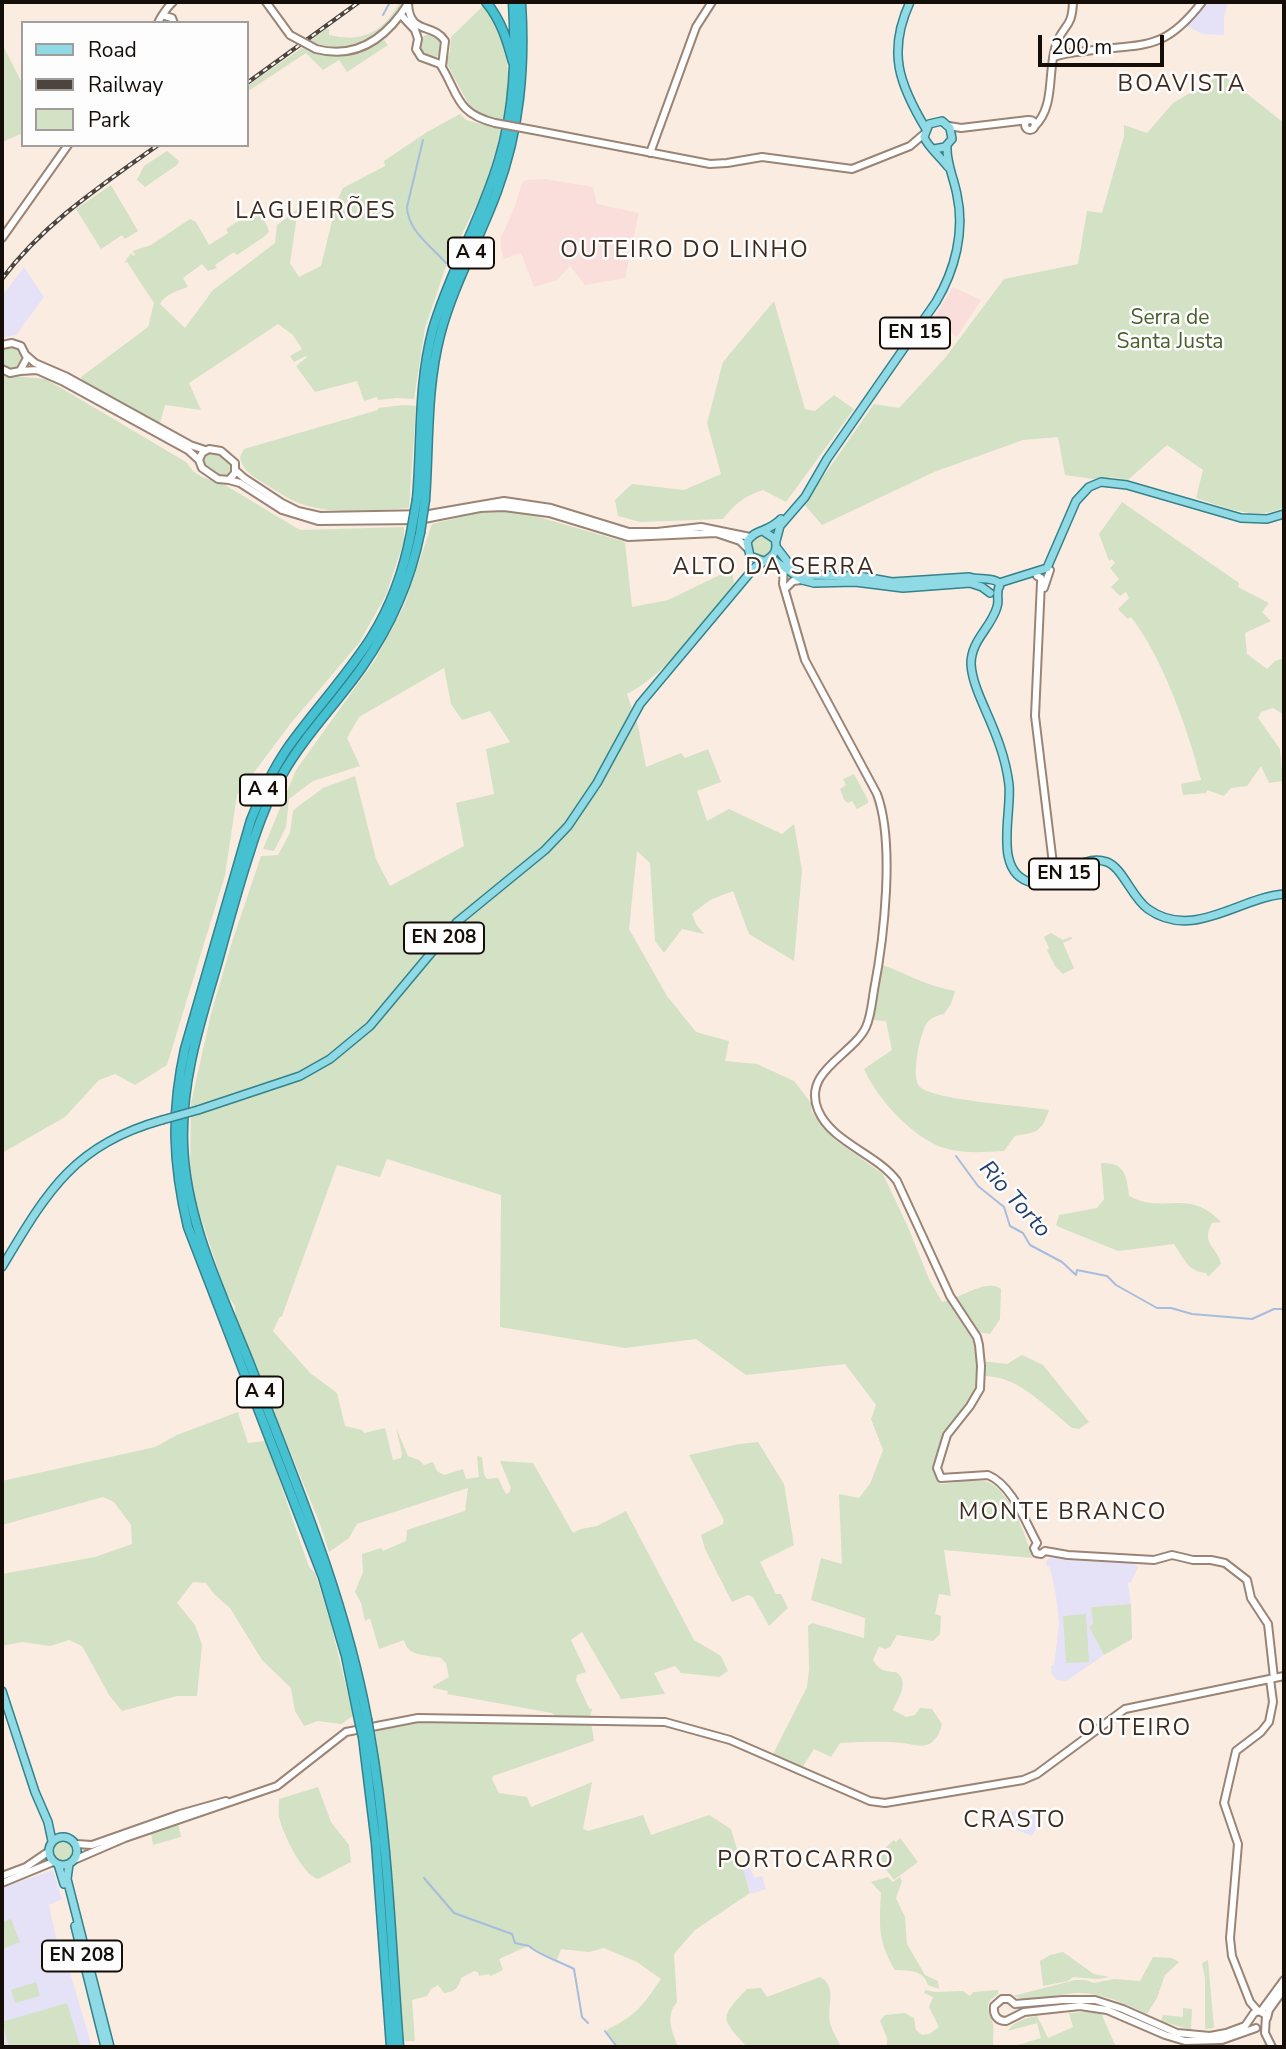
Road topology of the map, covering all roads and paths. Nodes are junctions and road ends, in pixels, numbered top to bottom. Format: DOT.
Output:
graph roads {
  1 [pos="172,2"];
  2 [pos="266,2"];
  3 [pos="486,2"];
  4 [pos="513,2"];
  5 [pos="712,2"];
  6 [pos="910,2"];
  7 [pos="1073,2"];
  8 [pos="1202,2"];
  9 [pos="409,3"];
  10 [pos="522,4"];
  11 [pos="401,15"];
  12 [pos="170,18"];
  13 [pos="409,20"];
  14 [pos="396,22"];
  15 [pos="429,31"];
  16 [pos="418,39"];
  17 [pos="442,55"];
  18 [pos="1054,57"];
  19 [pos="434,60"];
  20 [pos="443,67"];
  21 [pos="515,71"];
  22 [pos="915,109"];
  23 [pos="1033,120"];
  24 [pos="934,122"];
  25 [pos="949,126"];
  26 [pos="980,126"];
  27 [pos="1034,127"];
  28 [pos="925,132"];
  29 [pos="654,138"];
  30 [pos="949,144"];
  31 [pos="909,146"];
  32 [pos="67,147"];
  33 [pos="931,147"];
  34 [pos="633,149"];
  35 [pos="650,153"];
  36 [pos="661,155"];
  37 [pos="951,171"];
  38 [pos="2,238"];
  39 [pos="3,346"];
  40 [pos="27,356"];
  41 [pos="2,369"];
  42 [pos="20,371"];
  43 [pos="205,450"];
  44 [pos="199,460"];
  45 [pos="236,470"];
  46 [pos="229,480"];
  47 [pos="809,487"];
  48 [pos="421,499"];
  49 [pos="448,514"];
  50 [pos="1284,514"];
  51 [pos="763,531"];
  52 [pos="750,537"];
  53 [pos="776,545"];
  54 [pos="1057,548"];
  55 [pos="748,550"];
  56 [pos="767,559"];
  57 [pos="787,569"];
  58 [pos="1050,570"];
  59 [pos="1037,576"];
  60 [pos="802,580"];
  61 [pos="739,586"];
  62 [pos="785,589"];
  63 [pos="994,589"];
  64 [pos="1041,596"];
  65 [pos="1055,880"];
  66 [pos="1284,894"];
  67 [pos="2,1267"];
  68 [pos="1284,1676"];
  69 [pos="1272,1678"];
  70 [pos="2,1691"];
  71 [pos="366,1736"];
  72 [pos="242,1799"];
  73 [pos="48,1822"];
  74 [pos="61,1836"];
  75 [pos="52,1841"];
  76 [pos="76,1844"];
  77 [pos="48,1852"];
  78 [pos="71,1862"];
  79 [pos="56,1863"];
  80 [pos="2,1876"];
  81 [pos="2,1883"];
  82 [pos="1284,1980"];
  83 [pos="1284,1989"];
  84 [pos="1015,2004"];
  85 [pos="1254,2014"];
  86 [pos="1015,2015"];
  87 [pos="1266,2021"];
  88 [pos="1257,2028"];
  89 [pos="1266,2035"];
  90 [pos="105,2047"];
  91 [pos="110,2047"];
  92 [pos="391,2047"];
  93 [pos="399,2047"];
  94 [pos="1272,2047"];
  1 -- 12 [label="street"];
  2 -- 14 [label="street, bridge"];
  3 -- 21 [label="highway"];
  4 -- 21 [label="highway, A 4"];
  5 -- 29 [label="street"];
  6 -- 22 [label="main road"];
  7 -- 18 [label="street"];
  8 -- 18 [label="street"];
  9 -- 11 [label="street"];
  9 -- 13 [label="street"];
  10 -- 48 [label="highway, A 4"];
  11 -- 13 [label="street"];
  11 -- 14 [label="street"];
  13 -- 14 [label="street"];
  13 -- 15 [label="street"];
  13 -- 16 [label="street"];
  15 -- 16 [label="street"];
  15 -- 17 [label="street"];
  16 -- 19 [label="street"];
  17 -- 19 [label="street"];
  17 -- 20 [label="street"];
  18 -- 23 [label="street"];
  19 -- 20 [label="street"];
  20 -- 34 [label="street, bridge"];
  21 -- 48 [label="highway, A 4"];
  22 -- 24 [label="main road"];
  22 -- 28 [label="main road"];
  23 -- 26 [label="street"];
  23 -- 27 [label="street"];
  24 -- 25 [label="main road"];
  24 -- 28 [label="main road"];
  25 -- 26 [label="street"];
  25 -- 30 [label="main road"];
  26 -- 30 [label="street"];
  28 -- 31 [label="street"];
  28 -- 33 [label="main road"];
  29 -- 34 [label="street"];
  29 -- 35 [label="street"];
  29 -- 36 [label="street"];
  30 -- 33 [label="main road"];
  30 -- 37 [label="main road, EN 15"];
  31 -- 33 [label="street"];
  31 -- 36 [label="street"];
  32 -- 38 [label="street"];
  33 -- 37 [label="main road, EN 15"];
  34 -- 35 [label="street"];
  35 -- 36 [label="street"];
  37 -- 47 [label="main road, EN 15"];
  39 -- 40 [label="street"];
  40 -- 42 [label="street"];
  40 -- 43 [label="street"];
  41 -- 42 [label="street"];
  42 -- 44 [label="street"];
  43 -- 44 [label="street"];
  43 -- 45 [label="street"];
  44 -- 46 [label="street"];
  45 -- 46 [label="street"];
  45 -- 49 [label="street"];
  46 -- 49 [label="street"];
  47 -- 51 [label="main road, EN 15"];
  47 -- 53 [label="main road, EN 15"];
  48 -- 71 [label="highway, A 4, bridge"];
  49 -- 52 [label="street"];
  49 -- 55 [label="street"];
  50 -- 54 [label="main road"];
  51 -- 52 [label="main road"];
  51 -- 53 [label="main road"];
  52 -- 55 [label="main road"];
  53 -- 56 [label="main road"];
  53 -- 57 [label="main road"];
  54 -- 58 [label="main road"];
  54 -- 63 [label="main road"];
  55 -- 56 [label="main road"];
  55 -- 61 [label="main road, EN 208"];
  56 -- 57 [label="main road"];
  56 -- 61 [label="main road, EN 208"];
  57 -- 60 [label="main road"];
  57 -- 62 [label="street"];
  57 -- 63 [label="main road"];
  58 -- 59 [label="main road"];
  58 -- 64 [label="street"];
  59 -- 63 [label="main road"];
  59 -- 64 [label="street"];
  60 -- 62 [label="street"];
  60 -- 63 [label="main road"];
  61 -- 67 [label="main road, EN 208, bridge"];
  62 -- 69 [label="street"];
  63 -- 65 [label="main road, EN 15"];
  64 -- 65 [label="street"];
  65 -- 66 [label="main road, EN 15"];
  68 -- 69 [label="street"];
  69 -- 72 [label="street"];
  69 -- 85 [label="street"];
  70 -- 73 [label="main road"];
  71 -- 92 [label="highway, A 4"];
  71 -- 93 [label="highway, A 4"];
  72 -- 76 [label="street"];
  72 -- 78 [label="street"];
  73 -- 74 [label="main road"];
  73 -- 75 [label="main road"];
  74 -- 75 [label="main road"];
  74 -- 76 [label="main road"];
  75 -- 77 [label="main road"];
  76 -- 78 [label="main road, EN 208"];
  77 -- 79 [label="main road, EN 208"];
  77 -- 80 [label="street"];
  78 -- 79 [label="main road"];
  78 -- 91 [label="main road, EN 208"];
  79 -- 81 [label="street"];
  79 -- 90 [label="main road, EN 208"];
  82 -- 85 [label="street"];
  83 -- 87 [label="street"];
  84 -- 85 [label="street"];
  84 -- 86 [label="street"];
  84 -- 86 [label="street"];
  85 -- 87 [label="street"];
  85 -- 88 [label="street"];
  86 -- 88 [label="street"];
  87 -- 88 [label="street"];
  87 -- 89 [label="street"];
  88 -- 89 [label="street"];
  89 -- 94 [label="street"];
}
